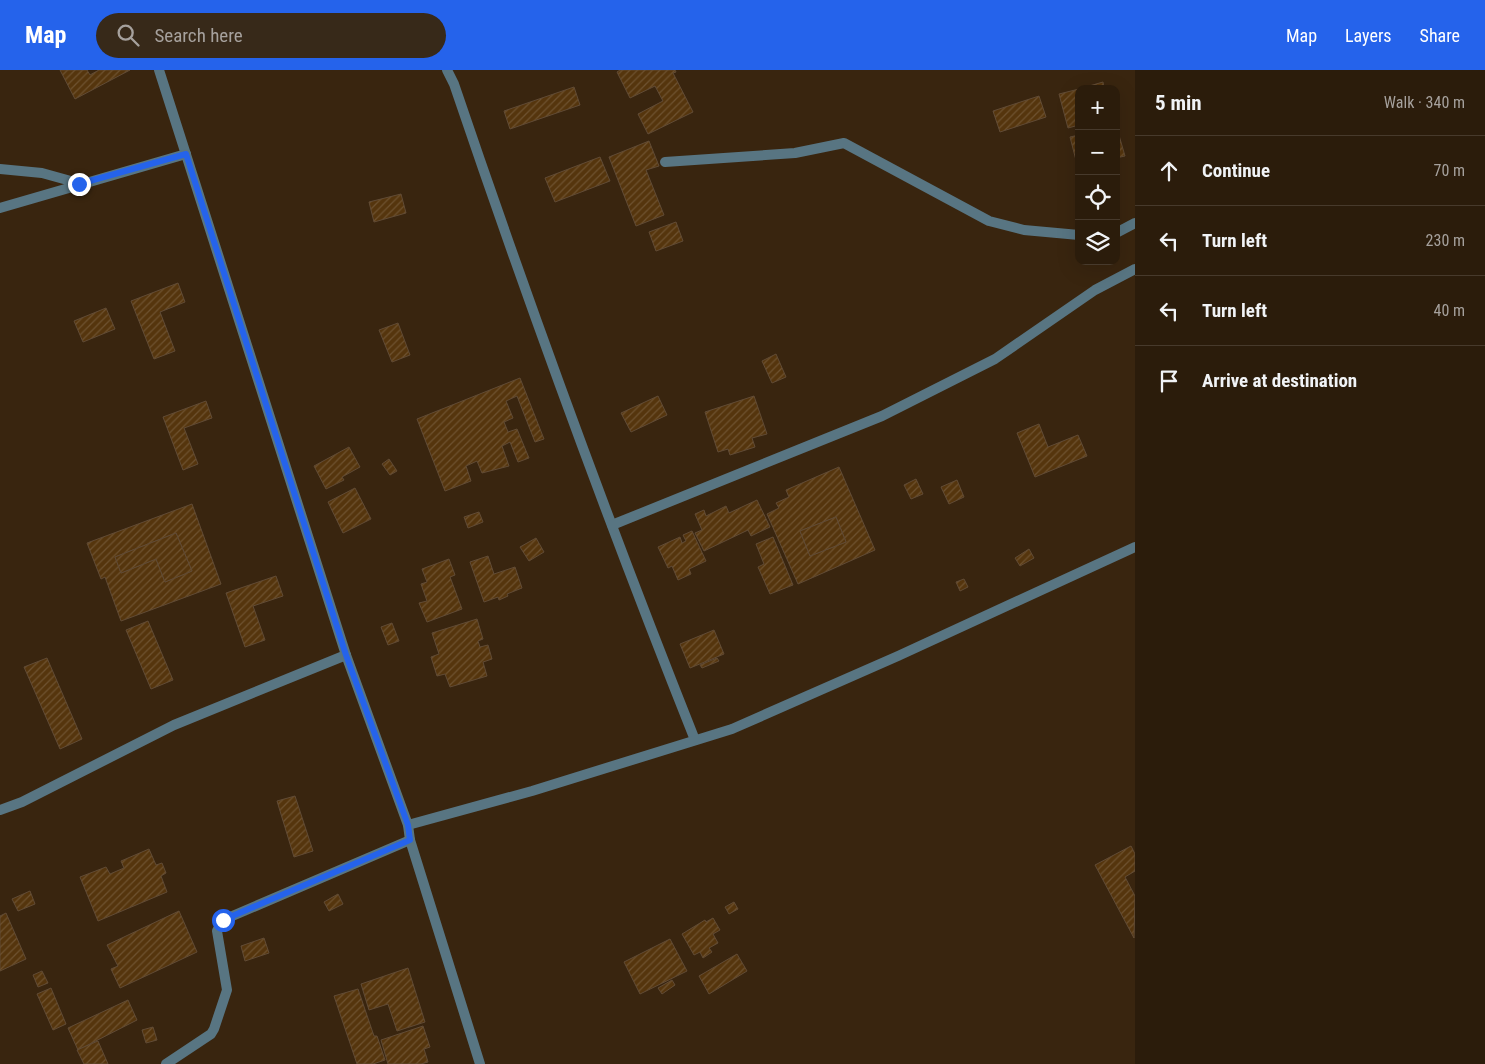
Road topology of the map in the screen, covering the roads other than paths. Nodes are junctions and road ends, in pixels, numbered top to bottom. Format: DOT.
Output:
graph roads {
  1 [pos="159,70"];
  2 [pos="447,70"];
  3 [pos="186,154"];
  4 [pos="665,162"];
  5 [pos="0,169"];
  6 [pos="79,184"];
  7 [pos="0,208"];
  8 [pos="1135,223"];
  9 [pos="1120,231"];
  10 [pos="1075,235"];
  11 [pos="1135,269"];
  12 [pos="612,525"];
  13 [pos="1135,547"];
  14 [pos="346,655"];
  15 [pos="695,740"];
  16 [pos="0,810"];
  17 [pos="408,825"];
  18 [pos="410,840"];
  19 [pos="166,1064"];
  20 [pos="480,1064"];
  1 -- 3 [label="street"];
  2 -- 12 [label="street"];
  3 -- 6 [label="street"];
  3 -- 14 [label="street"];
  4 -- 10 [label="street"];
  5 -- 6 [label="street"];
  6 -- 7 [label="street"];
  8 -- 9 [label="street"];
  11 -- 12 [label="street"];
  12 -- 15 [label="street"];
  13 -- 15 [label="street"];
  14 -- 16 [label="street"];
  14 -- 17 [label="street"];
  15 -- 17 [label="street"];
  17 -- 18 [label="street"];
  18 -- 19 [label="street"];
  18 -- 20 [label="street"];
}
